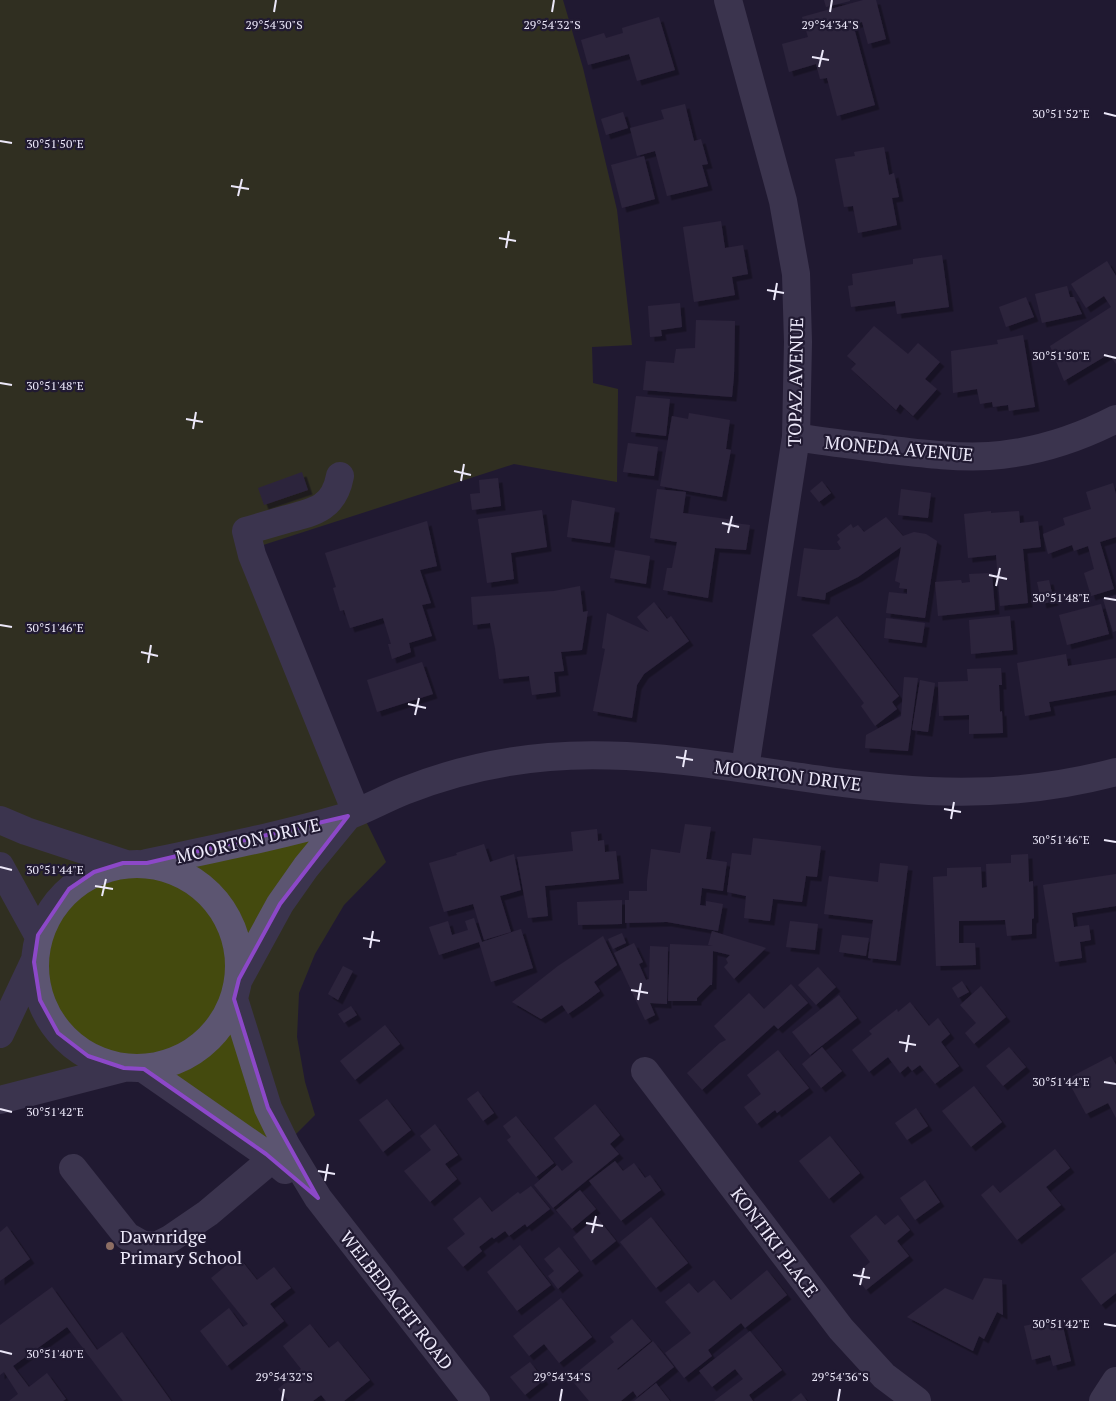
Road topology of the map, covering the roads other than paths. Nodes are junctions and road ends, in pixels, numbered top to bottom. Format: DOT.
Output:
graph roads {
  1 [pos="728,0"];
  2 [pos="1116,419"];
  3 [pos="796,437"];
  4 [pos="340,476"];
  5 [pos="745,768"];
  6 [pos="1116,772"];
  7 [pos="352,814"];
  8 [pos="0,820"];
  9 [pos="135,863"];
  10 [pos="0,866"];
  11 [pos="38,935"];
  12 [pos="34,962"];
  13 [pos="236,989"];
  14 [pos="0,1034"];
  15 [pos="134,1068"];
  16 [pos="645,1071"];
  17 [pos="0,1100"];
  18 [pos="272,1159"];
  19 [pos="73,1168"];
  20 [pos="318,1198"];
  21 [pos="1116,1380"];
  22 [pos="476,1401"];
  23 [pos="917,1401"];
  24 [pos="1103,1401"];
  1 -- 3 [label="street, TOPAZ AVENUE"];
  2 -- 3 [label="street, MONEDA AVENUE"];
  3 -- 5 [label="street, TOPAZ AVENUE"];
  4 -- 7 [label="street"];
  5 -- 6 [label="street, MOORTON DRIVE"];
  5 -- 7 [label="street, MOORTON DRIVE"];
  7 -- 9 [label="street, MOORTON DRIVE"];
  7 -- 13 [label="street, MOORTON DRIVE"];
  8 -- 9 [label="street, WELBEDACHT ROAD"];
  9 -- 11 [label="street, MOORTON DRIVE"];
  9 -- 13 [label="street, WELBEDACHT ROAD"];
  10 -- 11 [label="street"];
  11 -- 12 [label="street"];
  12 -- 14 [label="street"];
  12 -- 15 [label="street, WELBEDACHT ROAD"];
  13 -- 15 [label="street, MOORTON DRIVE"];
  13 -- 20 [label="street, WELBEDACHT ROAD"];
  15 -- 17 [label="street"];
  15 -- 18 [label="street, WELBEDACHT ROAD"];
  16 -- 23 [label="street, KONTIKI PLACE"];
  18 -- 19 [label="street"];
  18 -- 20 [label="street, WELBEDACHT ROAD"];
  20 -- 22 [label="street, WELBEDACHT ROAD"];
  21 -- 24 [label="street"];
}
